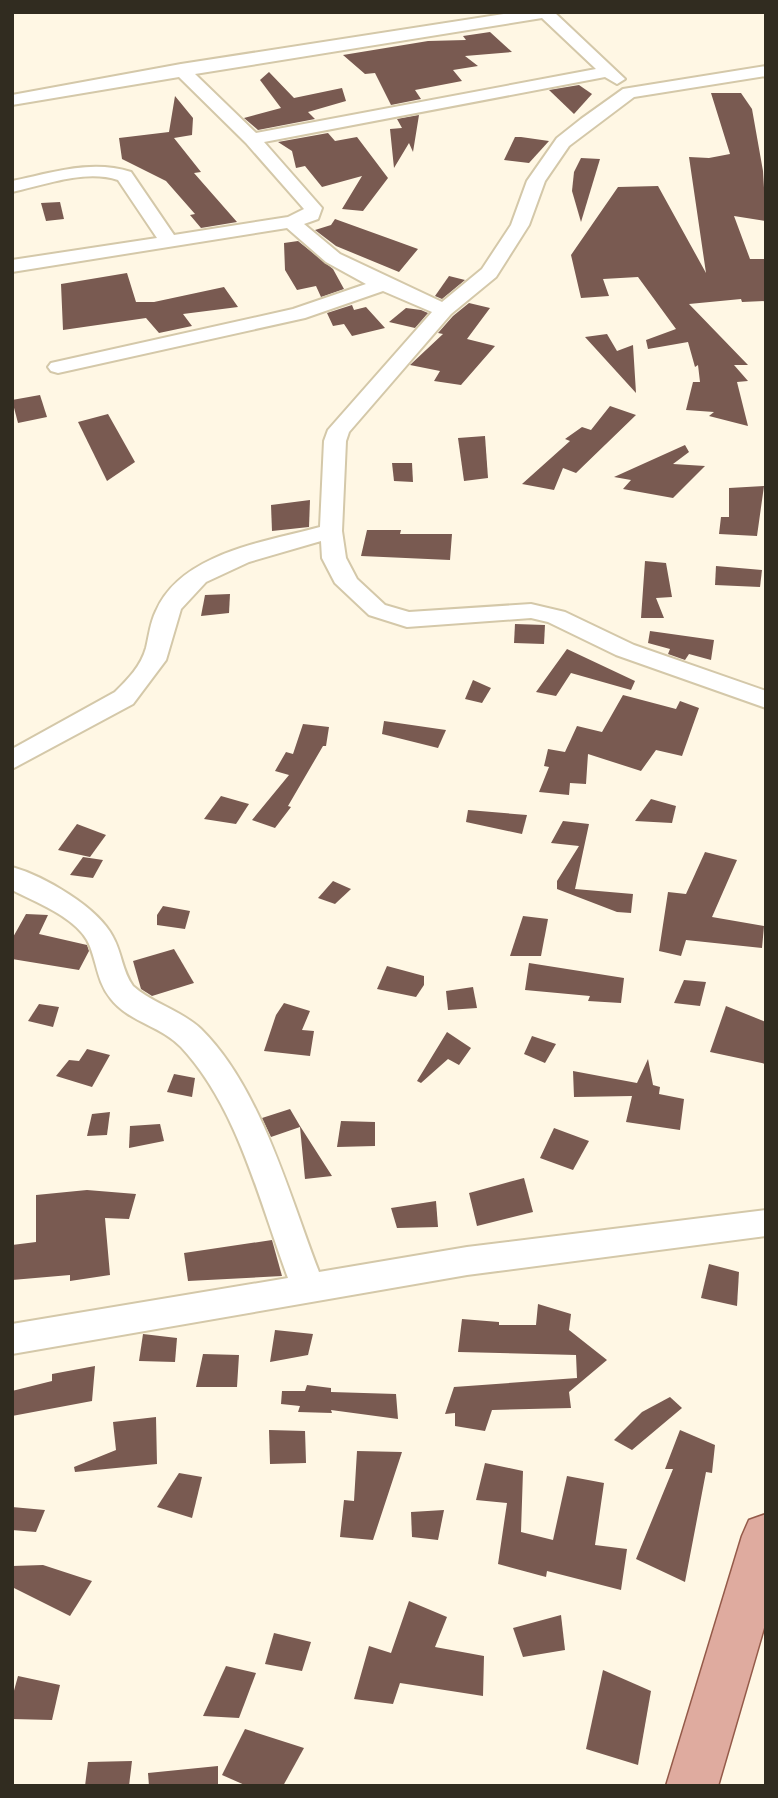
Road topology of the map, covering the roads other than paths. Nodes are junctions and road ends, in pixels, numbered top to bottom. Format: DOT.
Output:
graph roads {
  1 [pos="545,13"];
  2 [pos="181,69"];
  3 [pos="610,71"];
  4 [pos="766,71"];
  5 [pos="629,93"];
  6 [pos="12,100"];
  7 [pos="252,139"];
  8 [pos="12,187"];
  9 [pos="291,222"];
  10 [pos="169,242"];
  11 [pos="12,266"];
  12 [pos="384,284"];
  13 [pos="444,310"];
  14 [pos="58,367"];
  15 [pos="331,531"];
  16 [pos="766,700"];
  17 [pos="12,760"];
  18 [pos="12,877"];
  19 [pos="766,1223"];
  20 [pos="309,1290"];
  21 [pos="12,1339"];
  22 [pos="766,1536"];
  23 [pos="692,1786"];
  1 -- 2 [label="street"];
  1 -- 3 [label="street"];
  2 -- 6 [label="street"];
  2 -- 7 [label="street"];
  3 -- 5 [label="street"];
  3 -- 7 [label="street"];
  4 -- 5 [label="street"];
  5 -- 13 [label="street"];
  7 -- 9 [label="street"];
  8 -- 10 [label="street"];
  9 -- 10 [label="street"];
  9 -- 12 [label="street"];
  10 -- 11 [label="street"];
  12 -- 13 [label="street"];
  12 -- 14 [label="street"];
  13 -- 15 [label="street"];
  15 -- 16 [label="street"];
  15 -- 17 [label="street"];
  18 -- 20 [label="street"];
  19 -- 20 [label="street"];
  20 -- 21 [label="street"];
  22 -- 23 [label="main road"];
}
